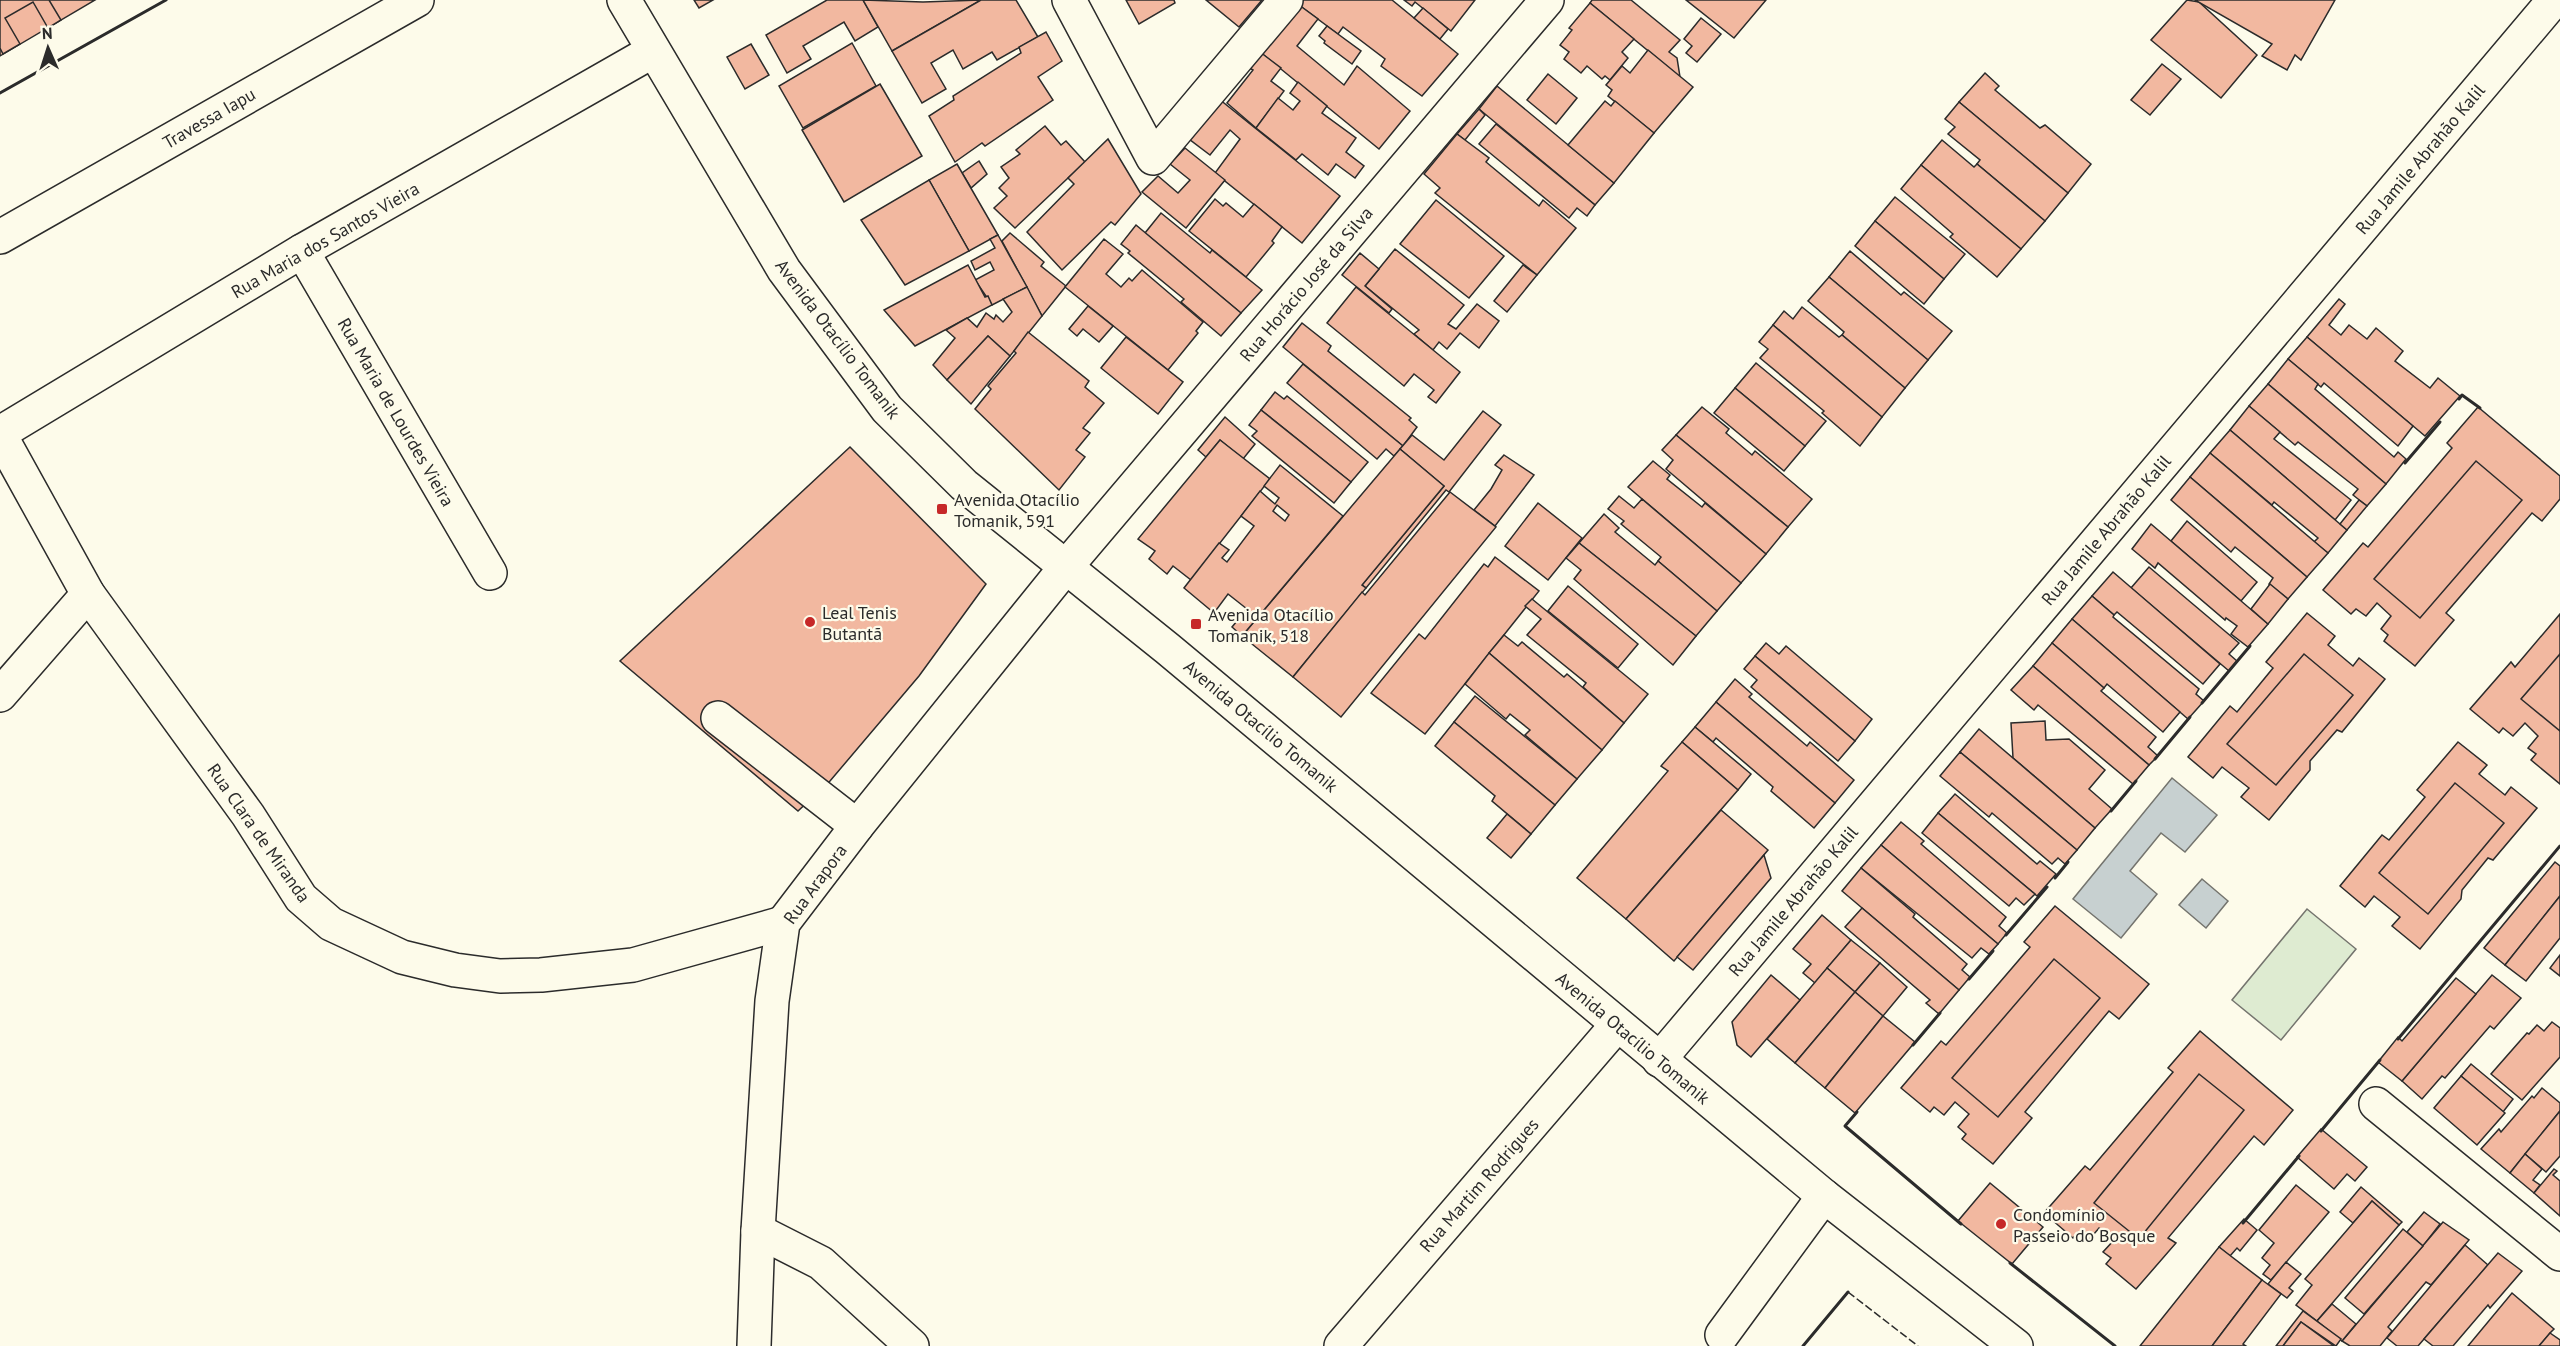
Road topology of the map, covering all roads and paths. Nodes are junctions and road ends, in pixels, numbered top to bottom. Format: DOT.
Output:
graph roads {
  1 [pos="417,0"];
  2 [pos="624,0"];
  3 [pos="1069,0"];
  4 [pos="1286,0"];
  5 [pos="1547,0"];
  6 [pos="2554,0"];
  7 [pos="653,51"];
  8 [pos="0,237"];
  9 [pos="302,251"];
  10 [pos="0,434"];
  11 [pos="1065,568"];
  12 [pos="490,573"];
  13 [pos="88,594"];
  14 [pos="0,695"];
  15 [pos="718,718"];
  16 [pos="857,826"];
  17 [pos="783,922"];
  18 [pos="1617,1025"];
  19 [pos="1659,1060"];
  20 [pos="2376,1104"];
  21 [pos="1824,1196"];
  22 [pos="758,1231"];
  23 [pos="2560,1254"];
  24 [pos="1722,1335"];
  25 [pos="754,1346"];
  26 [pos="912,1346"];
  27 [pos="1341,1346"];
  28 [pos="2016,1346"];
  1 -- 8 [label="street, Travessa Iapu"];
  2 -- 7 [label="street, Avenida Otacílio Tomanik"];
  3 -- 4 [label="street"];
  5 -- 11 [label="street, Rua Horácio José da Silva"];
  6 -- 19 [label="street, Rua Jamile Abrahão Kalil"];
  7 -- 9 [label="street, Rua Maria dos Santos Vieira"];
  7 -- 11 [label="street, Avenida Otacílio Tomanik"];
  9 -- 10 [label="street, Rua Maria dos Santos Vieira"];
  9 -- 12 [label="street, Rua Maria de Lourdes Vieira"];
  10 -- 13 [label="street, Rua Clara de Miranda"];
  11 -- 16 [label="street, Rua Arapora"];
  11 -- 18 [label="street, Avenida Otacílio Tomanik"];
  13 -- 14 [label="street"];
  13 -- 17 [label="street, Rua Clara de Miranda"];
  15 -- 16 [label="street"];
  16 -- 17 [label="street, Rua Arapora"];
  17 -- 22 [label="street, Rua Arapora"];
  18 -- 19 [label="street, Avenida Otacílio Tomanik"];
  18 -- 27 [label="street, Rua Martim Rodrigues"];
  19 -- 21 [label="street, Avenida Otacílio Tomanik"];
  20 -- 23 [label="street"];
  21 -- 24 [label="street"];
  21 -- 28 [label="street, Avenida Otacílio Tomanik"];
  22 -- 25 [label="street, Rua Arapora"];
  22 -- 26 [label="street"];
}
